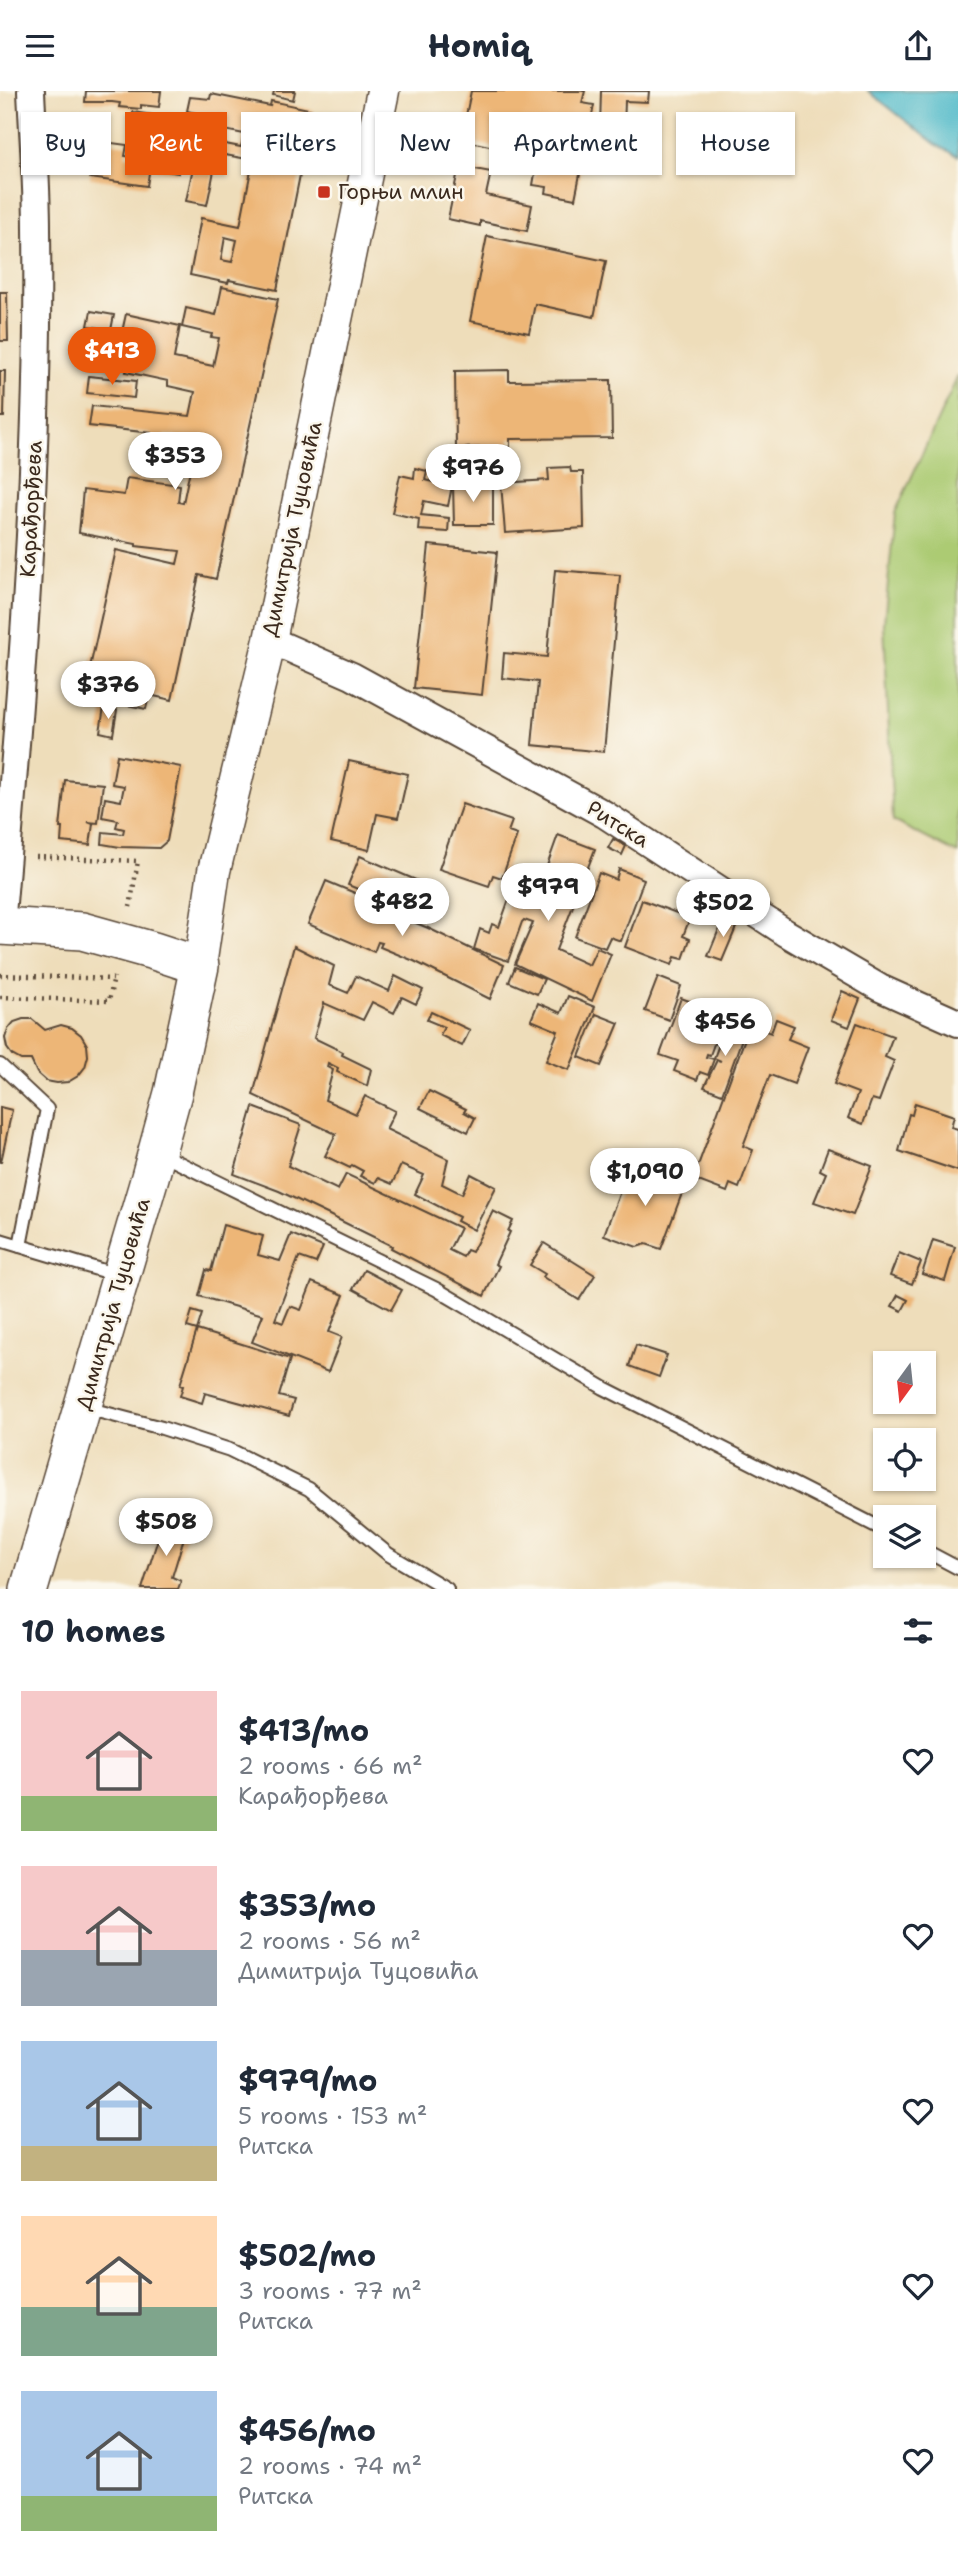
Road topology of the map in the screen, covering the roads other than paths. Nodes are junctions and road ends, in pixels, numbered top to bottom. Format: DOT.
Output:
graph roads {
  1 [pos="31,91"];
  2 [pos="383,91"];
  3 [pos="270,640"];
  4 [pos="0,930"];
  5 [pos="200,966"];
  6 [pos="958,1023"];
  7 [pos="0,1065"];
  8 [pos="157,1152"];
  9 [pos="0,1240"];
  10 [pos="20,1246"];
  11 [pos="122,1276"];
  12 [pos="83,1408"];
  13 [pos="873,1524"];
  14 [pos="936,1557"];
  15 [pos="958,1568"];
  16 [pos="29,1589"];
  17 [pos="447,1589"];
  1 -- 4 [label="street, Карађорђева"];
  2 -- 3 [label="street, Димитрија Туцовића"];
  3 -- 5 [label="street, Димитрија Туцовића"];
  3 -- 6 [label="street, Ритска"];
  4 -- 5 [label="main road"];
  5 -- 8 [label="main road, Димитрија Туцовића"];
  7 -- 10 [label="lane"];
  8 -- 11 [label="main road, Димитрија Туцовића"];
  8 -- 13 [label="lane"];
  9 -- 10 [label="lane"];
  10 -- 11 [label="lane"];
  11 -- 12 [label="main road, Димитрија Туцовића"];
  12 -- 16 [label="main road, Димитрија Туцовића"];
  12 -- 17 [label="lane"];
  14 -- 15 [label="lane"];
}
